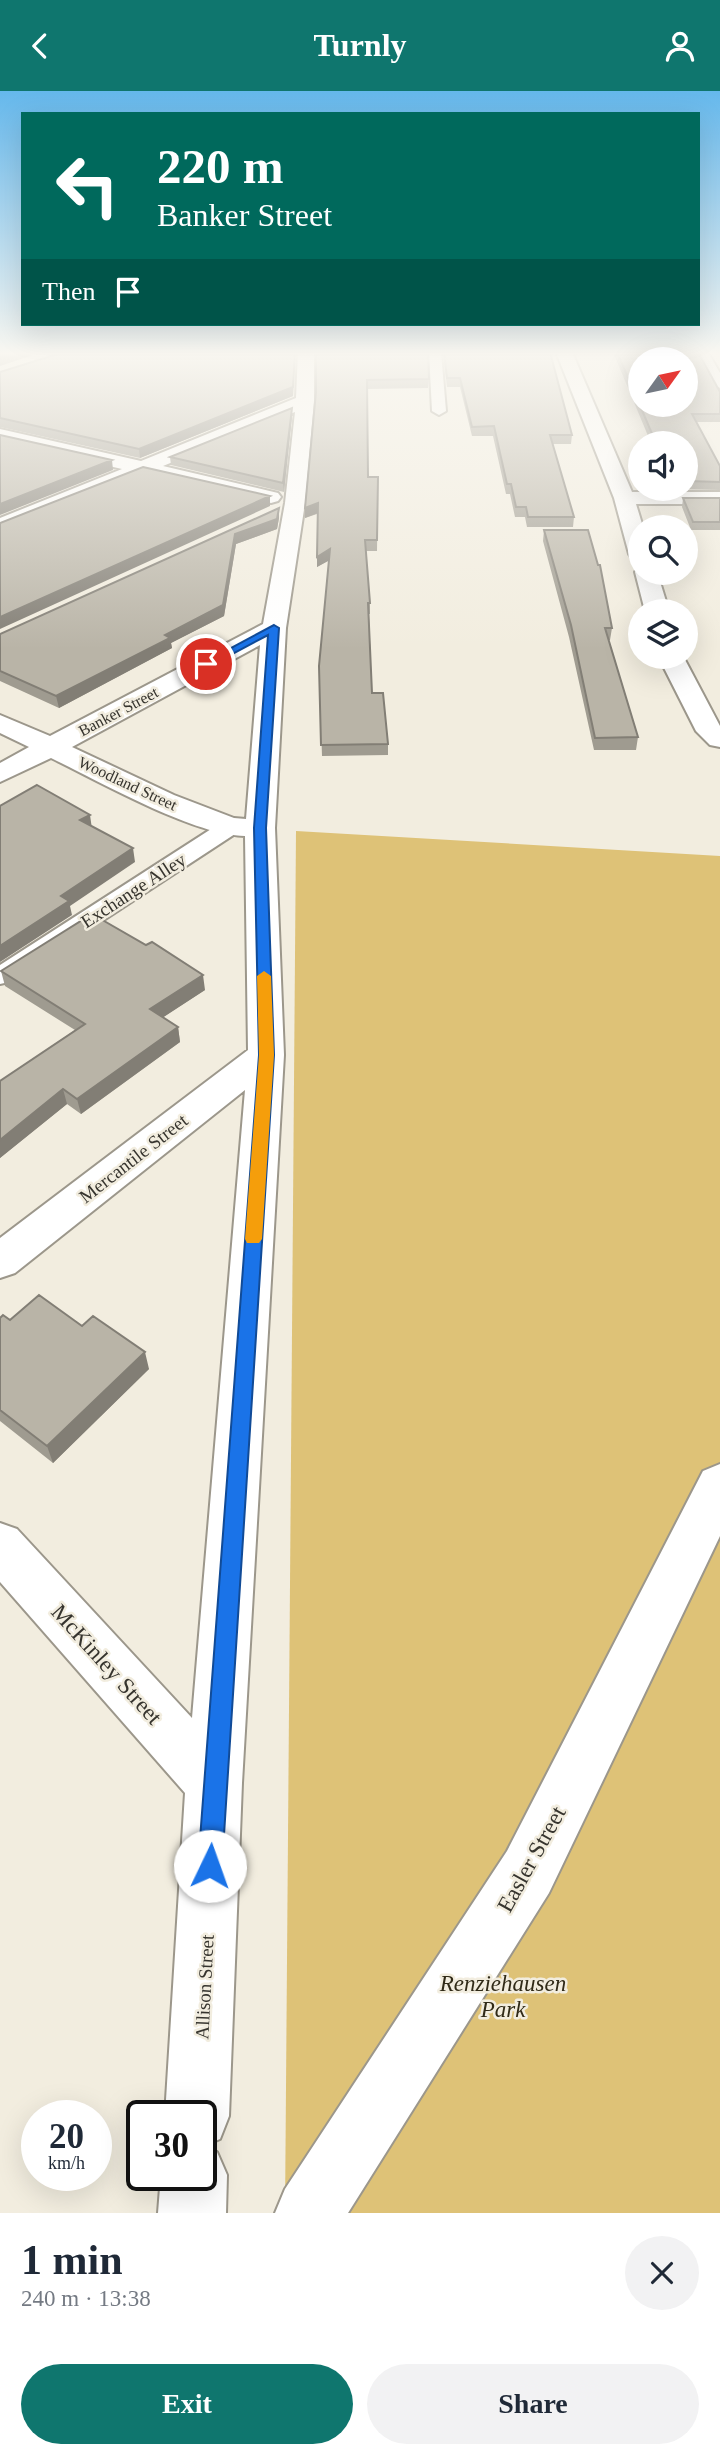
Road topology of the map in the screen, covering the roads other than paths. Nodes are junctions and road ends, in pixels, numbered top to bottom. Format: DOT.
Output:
graph roads {
  1 [pos="73,451"];
  2 [pos="180,451"];
  3 [pos="300,451"];
  4 [pos="605,451"];
  5 [pos="142,466"];
  6 [pos="624,498"];
  7 [pos="720,498"];
  8 [pos="295,503"];
  9 [pos="270,514"];
  10 [pos="629,515"];
  11 [pos="0,526"];
  12 [pos="274,628"];
  13 [pos="677,669"];
  14 [pos="0,723"];
  15 [pos="720,739"];
  16 [pos="50,747"];
  17 [pos="0,774"];
  18 [pos="245,827"];
  19 [pos="0,976"];
  20 [pos="267,1055"];
  21 [pos="0,1261"];
  22 [pos="720,1486"];
  23 [pos="0,1546"];
  24 [pos="214,1783"];
  25 [pos="198,2100"];
  26 [pos="193,2191"];
  27 [pos="192,2213"];
  28 [pos="309,2213"];
  1 -- 5 [label="street"];
  2 -- 5 [label="street"];
  3 -- 8 [label="street, Allison Street"];
  4 -- 6 [label="street"];
  5 -- 8 [label="street"];
  5 -- 11 [label="street"];
  6 -- 7 [label="street"];
  6 -- 10 [label="street"];
  8 -- 9 [label="lane"];
  8 -- 12 [label="street, Allison Street"];
  12 -- 16 [label="street, Banker Street"];
  12 -- 18 [label="street, Allison Street"];
  13 -- 15 [label="street"];
  14 -- 16 [label="street, Woodland Street"];
  16 -- 17 [label="street, Banker Street"];
  16 -- 18 [label="street, Woodland Street"];
  18 -- 19 [label="lane, Exchange Alley"];
  18 -- 20 [label="street, Allison Street"];
  20 -- 21 [label="street, Mercantile Street"];
  20 -- 24 [label="street, Allison Street"];
  22 -- 28 [label="street, Easler Street"];
  23 -- 24 [label="street, McKinley Street"];
  24 -- 25 [label="street, Allison Street"];
  26 -- 27 [label="street"];
}
